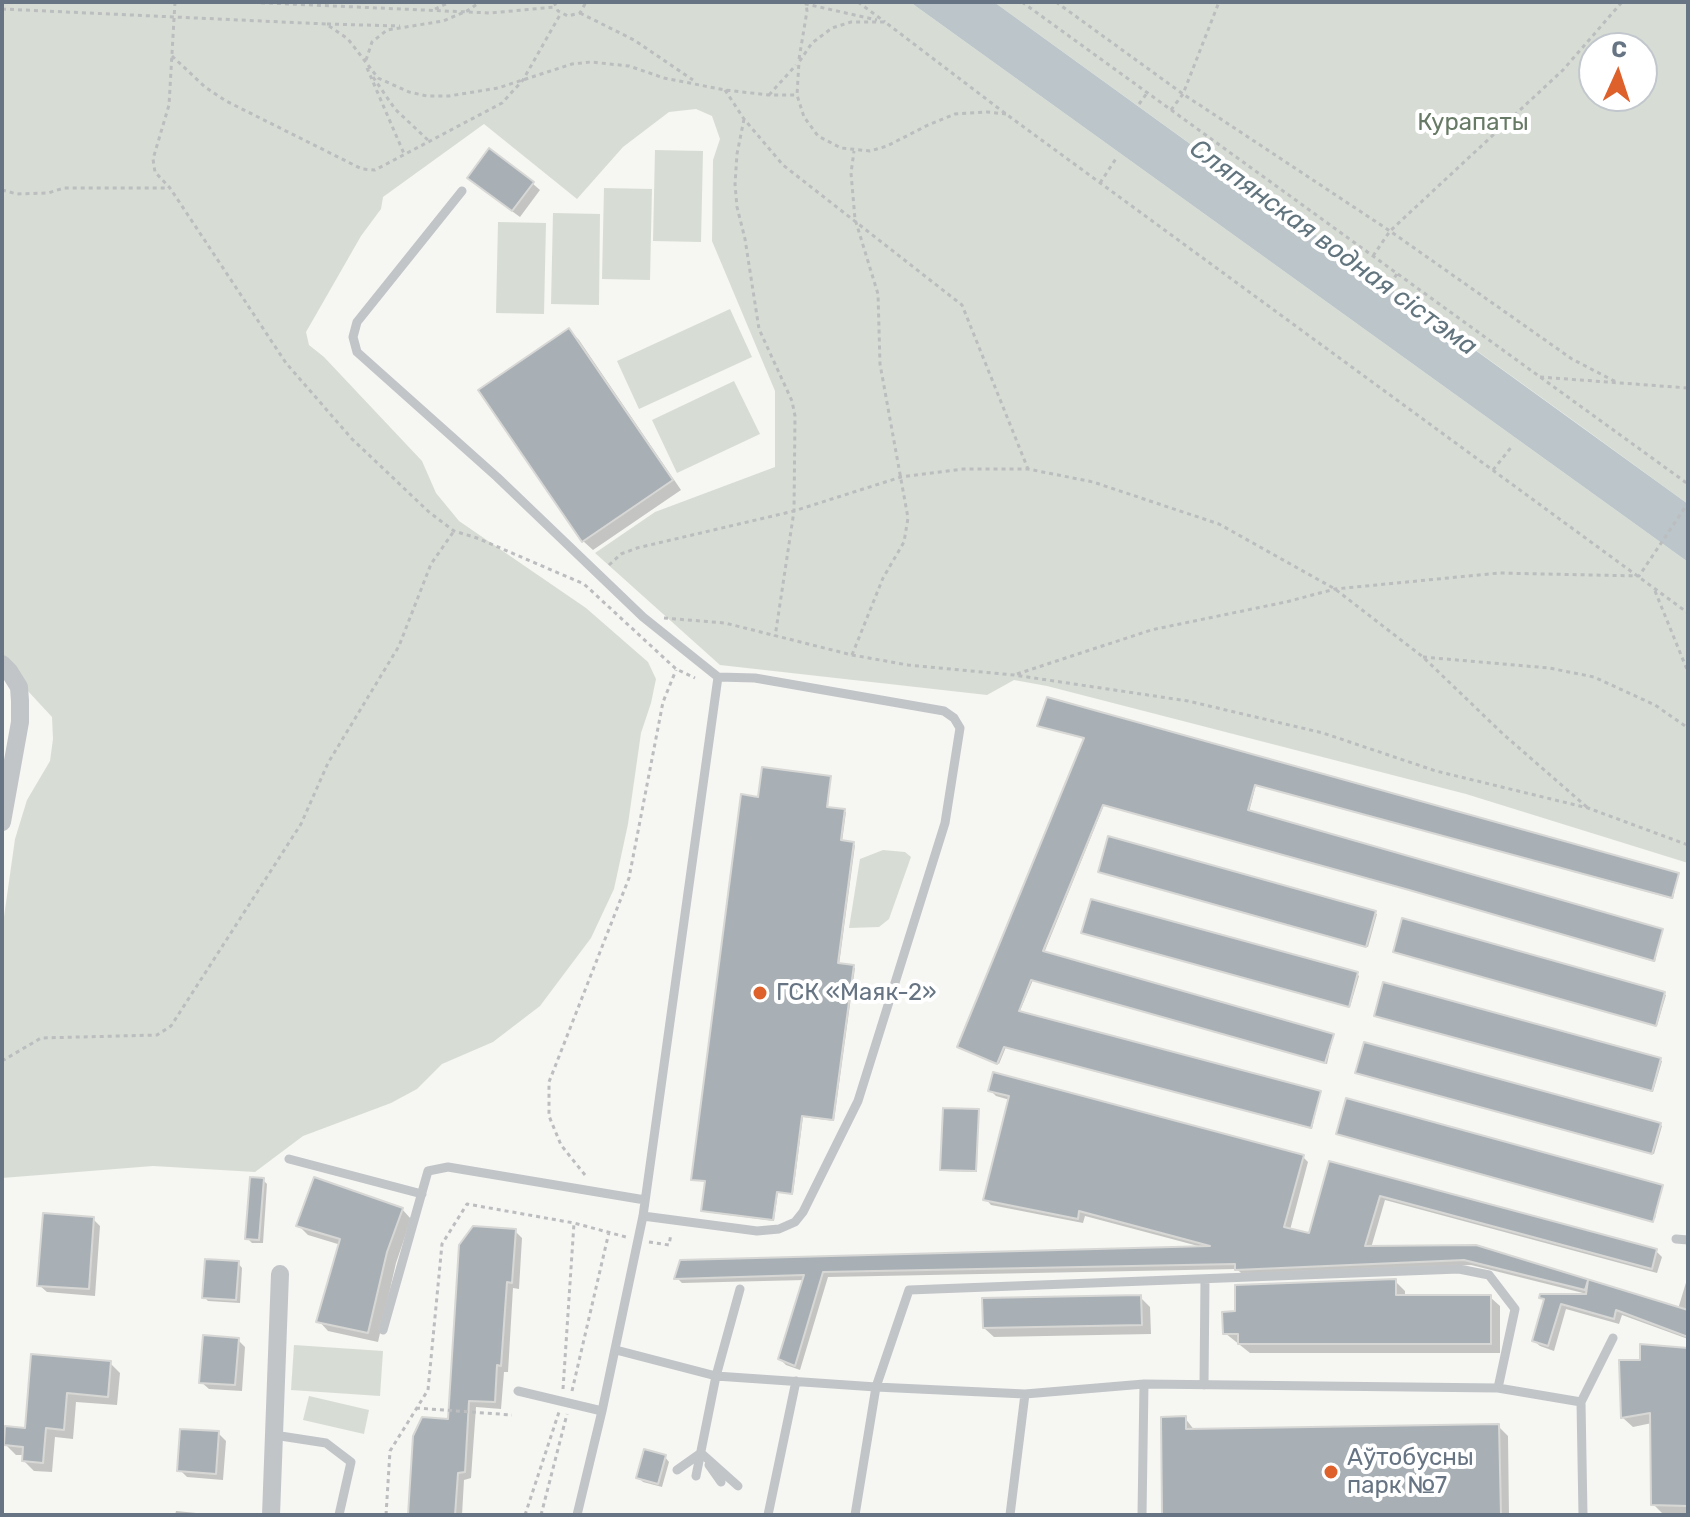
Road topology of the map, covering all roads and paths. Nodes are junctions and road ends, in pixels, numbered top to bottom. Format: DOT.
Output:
graph roads {
  1 [pos="175,2"];
  2 [pos="245,2"];
  3 [pos="450,2"];
  4 [pos="480,2"];
  5 [pos="586,2"];
  6 [pos="797,2"];
  7 [pos="806,2"];
  8 [pos="858,2"];
  9 [pos="1022,2"];
  10 [pos="1056,2"];
  11 [pos="1219,2"];
  12 [pos="1622,2"];
  13 [pos="554,4"];
  14 [pos="2,9"];
  15 [pos="431,10"];
  16 [pos="467,11"];
  17 [pos="561,13"];
  18 [pos="580,13"];
  19 [pos="174,16"];
  20 [pos="885,22"];
  21 [pos="326,24"];
  22 [pos="408,27"];
  23 [pos="172,56"];
  24 [pos="799,62"];
  25 [pos="366,63"];
  26 [pos="523,80"];
  27 [pos="696,82"];
  28 [pos="725,90"];
  29 [pos="1147,93"];
  30 [pos="1183,94"];
  31 [pos="769,95"];
  32 [pos="797,95"];
  33 [pos="1139,104"];
  34 [pos="1171,110"];
  35 [pos="1006,114"];
  36 [pos="744,119"];
  37 [pos="430,142"];
  38 [pos="854,151"];
  39 [pos="405,156"];
  40 [pos="1117,157"];
  41 [pos="1100,183"];
  42 [pos="170,188"];
  43 [pos="2,190"];
  44 [pos="462,191"];
  45 [pos="855,219"];
  46 [pos="1390,231"];
  47 [pos="1373,256"];
  48 [pos="1397,274"];
  49 [pos="1390,284"];
  50 [pos="1539,377"];
  51 [pos="1616,382"];
  52 [pos="1688,388"];
  53 [pos="1513,445"];
  54 [pos="1028,469"];
  55 [pos="1493,470"];
  56 [pos="901,477"];
  57 [pos="1688,484"];
  58 [pos="1688,503"];
  59 [pos="794,511"];
  60 [pos="454,531"];
  61 [pos="599,576"];
  62 [pos="1639,576"];
  63 [pos="584,584"];
  64 [pos="1654,587"];
  65 [pos="1335,589"];
  66 [pos="1688,613"];
  67 [pos="643,617"];
  68 [pos="775,637"];
  69 [pos="852,655"];
  70 [pos="1423,657"];
  71 [pos="2,664"];
  72 [pos="676,669"];
  73 [pos="1688,672"];
  74 [pos="1014,675"];
  75 [pos="718,677"];
  76 [pos="717,688"];
  77 [pos="1688,728"];
  78 [pos="1588,808"];
  79 [pos="2,822"];
  80 [pos="1688,845"];
  81 [pos="2,1061"];
  82 [pos="289,1159"];
  83 [pos="606,1193"];
  84 [pos="422,1194"];
  85 [pos="645,1200"];
  86 [pos="643,1216"];
  87 [pos="673,1221"];
  88 [pos="574,1223"];
  89 [pos="609,1232"];
  90 [pos="1676,1239"];
  91 [pos="638,1240"];
  92 [pos="1688,1240"];
  93 [pos="280,1274"];
  94 [pos="1205,1279"];
  95 [pos="740,1289"];
  96 [pos="383,1330"];
  97 [pos="1613,1338"];
  98 [pos="616,1350"];
  99 [pos="716,1376"];
  100 [pos="796,1381"];
  101 [pos="1144,1384"];
  102 [pos="1204,1385"];
  103 [pos="876,1387"];
  104 [pos="1498,1388"];
  105 [pos="518,1391"];
  106 [pos="1025,1394"];
  107 [pos="1581,1402"];
  108 [pos="566,1403"];
  109 [pos="416,1408"];
  110 [pos="602,1411"];
  111 [pos="512,1415"];
  112 [pos="274,1435"];
  113 [pos="701,1453"];
  114 [pos="677,1470"];
  115 [pos="696,1476"];
  116 [pos="721,1482"];
  117 [pos="738,1486"];
  118 [pos="271,1515"];
  119 [pos="339,1515"];
  120 [pos="386,1515"];
  121 [pos="525,1515"];
  122 [pos="541,1515"];
  123 [pos="577,1515"];
  124 [pos="768,1515"];
  125 [pos="855,1515"];
  126 [pos="1010,1515"];
  127 [pos="1142,1515"];
  128 [pos="1583,1515"];
  1 -- 19 [label="path"];
  2 -- 15 [label="path"];
  3 -- 15 [label="path"];
  4 -- 16 [label="path"];
  5 -- 18 [label="path"];
  6 -- 7 [label="path"];
  7 -- 20 [label="path"];
  7 -- 24 [label="path"];
  8 -- 20 [label="path"];
  9 -- 29 [label="path"];
  10 -- 30 [label="path"];
  11 -- 30 [label="path"];
  12 -- 46 [label="path"];
  13 -- 16 [label="path"];
  13 -- 17 [label="path"];
  14 -- 19 [label="path"];
  15 -- 16 [label="path"];
  16 -- 22 [label="path"];
  17 -- 18 [label="path"];
  17 -- 26 [label="path"];
  18 -- 27 [label="path"];
  19 -- 21 [label="path"];
  19 -- 23 [label="path"];
  20 -- 24 [label="path"];
  20 -- 35 [label="path"];
  21 -- 22 [label="path"];
  21 -- 25 [label="path"];
  22 -- 25 [label="path"];
  23 -- 39 [label="path"];
  23 -- 42 [label="path"];
  24 -- 31 [label="path"];
  24 -- 32 [label="path"];
  25 -- 26 [label="path"];
  25 -- 37 [label="path"];
  25 -- 39 [label="path"];
  26 -- 27 [label="path"];
  26 -- 37 [label="path"];
  27 -- 28 [label="path"];
  28 -- 31 [label="path"];
  28 -- 36 [label="path"];
  29 -- 33 [label="path"];
  29 -- 34 [label="path"];
  30 -- 34 [label="path"];
  30 -- 46 [label="path"];
  31 -- 32 [label="path"];
  32 -- 38 [label="path"];
  34 -- 48 [label="path"];
  35 -- 38 [label="path"];
  35 -- 41 [label="path"];
  36 -- 45 [label="path"];
  36 -- 59 [label="path"];
  37 -- 39 [label="path"];
  38 -- 45 [label="path"];
  40 -- 41 [label="path"];
  41 -- 55 [label="path"];
  42 -- 43 [label="path"];
  42 -- 60 [label="path"];
  44 -- 61 [label="lane"];
  45 -- 54 [label="path"];
  45 -- 56 [label="path"];
  46 -- 47 [label="path"];
  46 -- 51 [label="path"];
  47 -- 48 [label="path"];
  47 -- 50 [label="path"];
  48 -- 49 [label="path"];
  50 -- 51 [label="path"];
  50 -- 57 [label="path"];
  51 -- 52 [label="path"];
  53 -- 55 [label="path"];
  54 -- 56 [label="path"];
  54 -- 65 [label="path"];
  55 -- 62 [label="path"];
  56 -- 59 [label="path"];
  56 -- 69 [label="path"];
  58 -- 62 [label="path"];
  59 -- 61 [label="path"];
  59 -- 68 [label="path"];
  60 -- 63 [label="path"];
  60 -- 81 [label="path"];
  61 -- 63 [label="path"];
  61 -- 67 [label="lane"];
  62 -- 64 [label="path"];
  62 -- 65 [label="path"];
  63 -- 72 [label="path"];
  64 -- 66 [label="path"];
  64 -- 73 [label="path"];
  65 -- 70 [label="path"];
  65 -- 74 [label="path"];
  67 -- 68 [label="path"];
  67 -- 75 [label="lane"];
  68 -- 69 [label="path"];
  69 -- 74 [label="path"];
  70 -- 77 [label="path"];
  70 -- 78 [label="path"];
  71 -- 79 [label="street"];
  72 -- 76 [label="path"];
  72 -- 83 [label="path"];
  74 -- 78 [label="path"];
  75 -- 76 [label="lane"];
  75 -- 87 [label="lane"];
  76 -- 85 [label="lane"];
  78 -- 80 [label="path"];
  82 -- 84 [label="lane"];
  83 -- 84 [label="lane"];
  83 -- 85 [label="lane"];
  84 -- 96 [label="lane"];
  85 -- 86 [label="lane"];
  86 -- 87 [label="lane"];
  86 -- 91 [label="lane"];
  87 -- 91 [label="path"];
  88 -- 89 [label="path"];
  88 -- 108 [label="path"];
  88 -- 109 [label="path"];
  89 -- 91 [label="path"];
  89 -- 108 [label="path"];
  90 -- 92 [label="lane"];
  91 -- 98 [label="lane"];
  93 -- 112 [label="street"];
  94 -- 102 [label="lane"];
  94 -- 103 [label="lane"];
  94 -- 104 [label="lane"];
  95 -- 99 [label="lane"];
  97 -- 107 [label="lane"];
  98 -- 99 [label="lane"];
  98 -- 110 [label="lane"];
  99 -- 100 [label="lane"];
  99 -- 113 [label="lane"];
  100 -- 103 [label="lane"];
  100 -- 124 [label="lane"];
  101 -- 102 [label="lane"];
  101 -- 106 [label="lane"];
  101 -- 127 [label="lane"];
  102 -- 104 [label="lane"];
  103 -- 106 [label="lane"];
  103 -- 125 [label="lane"];
  104 -- 107 [label="lane"];
  105 -- 108 [label="lane"];
  106 -- 126 [label="lane"];
  107 -- 128 [label="lane"];
  108 -- 110 [label="lane"];
  108 -- 121 [label="path"];
  108 -- 122 [label="path"];
  109 -- 111 [label="path"];
  109 -- 120 [label="path"];
  110 -- 123 [label="lane"];
  112 -- 118 [label="street"];
  112 -- 119 [label="lane"];
  113 -- 114 [label="lane"];
  113 -- 115 [label="lane"];
  113 -- 116 [label="lane"];
  113 -- 117 [label="lane"];
}
